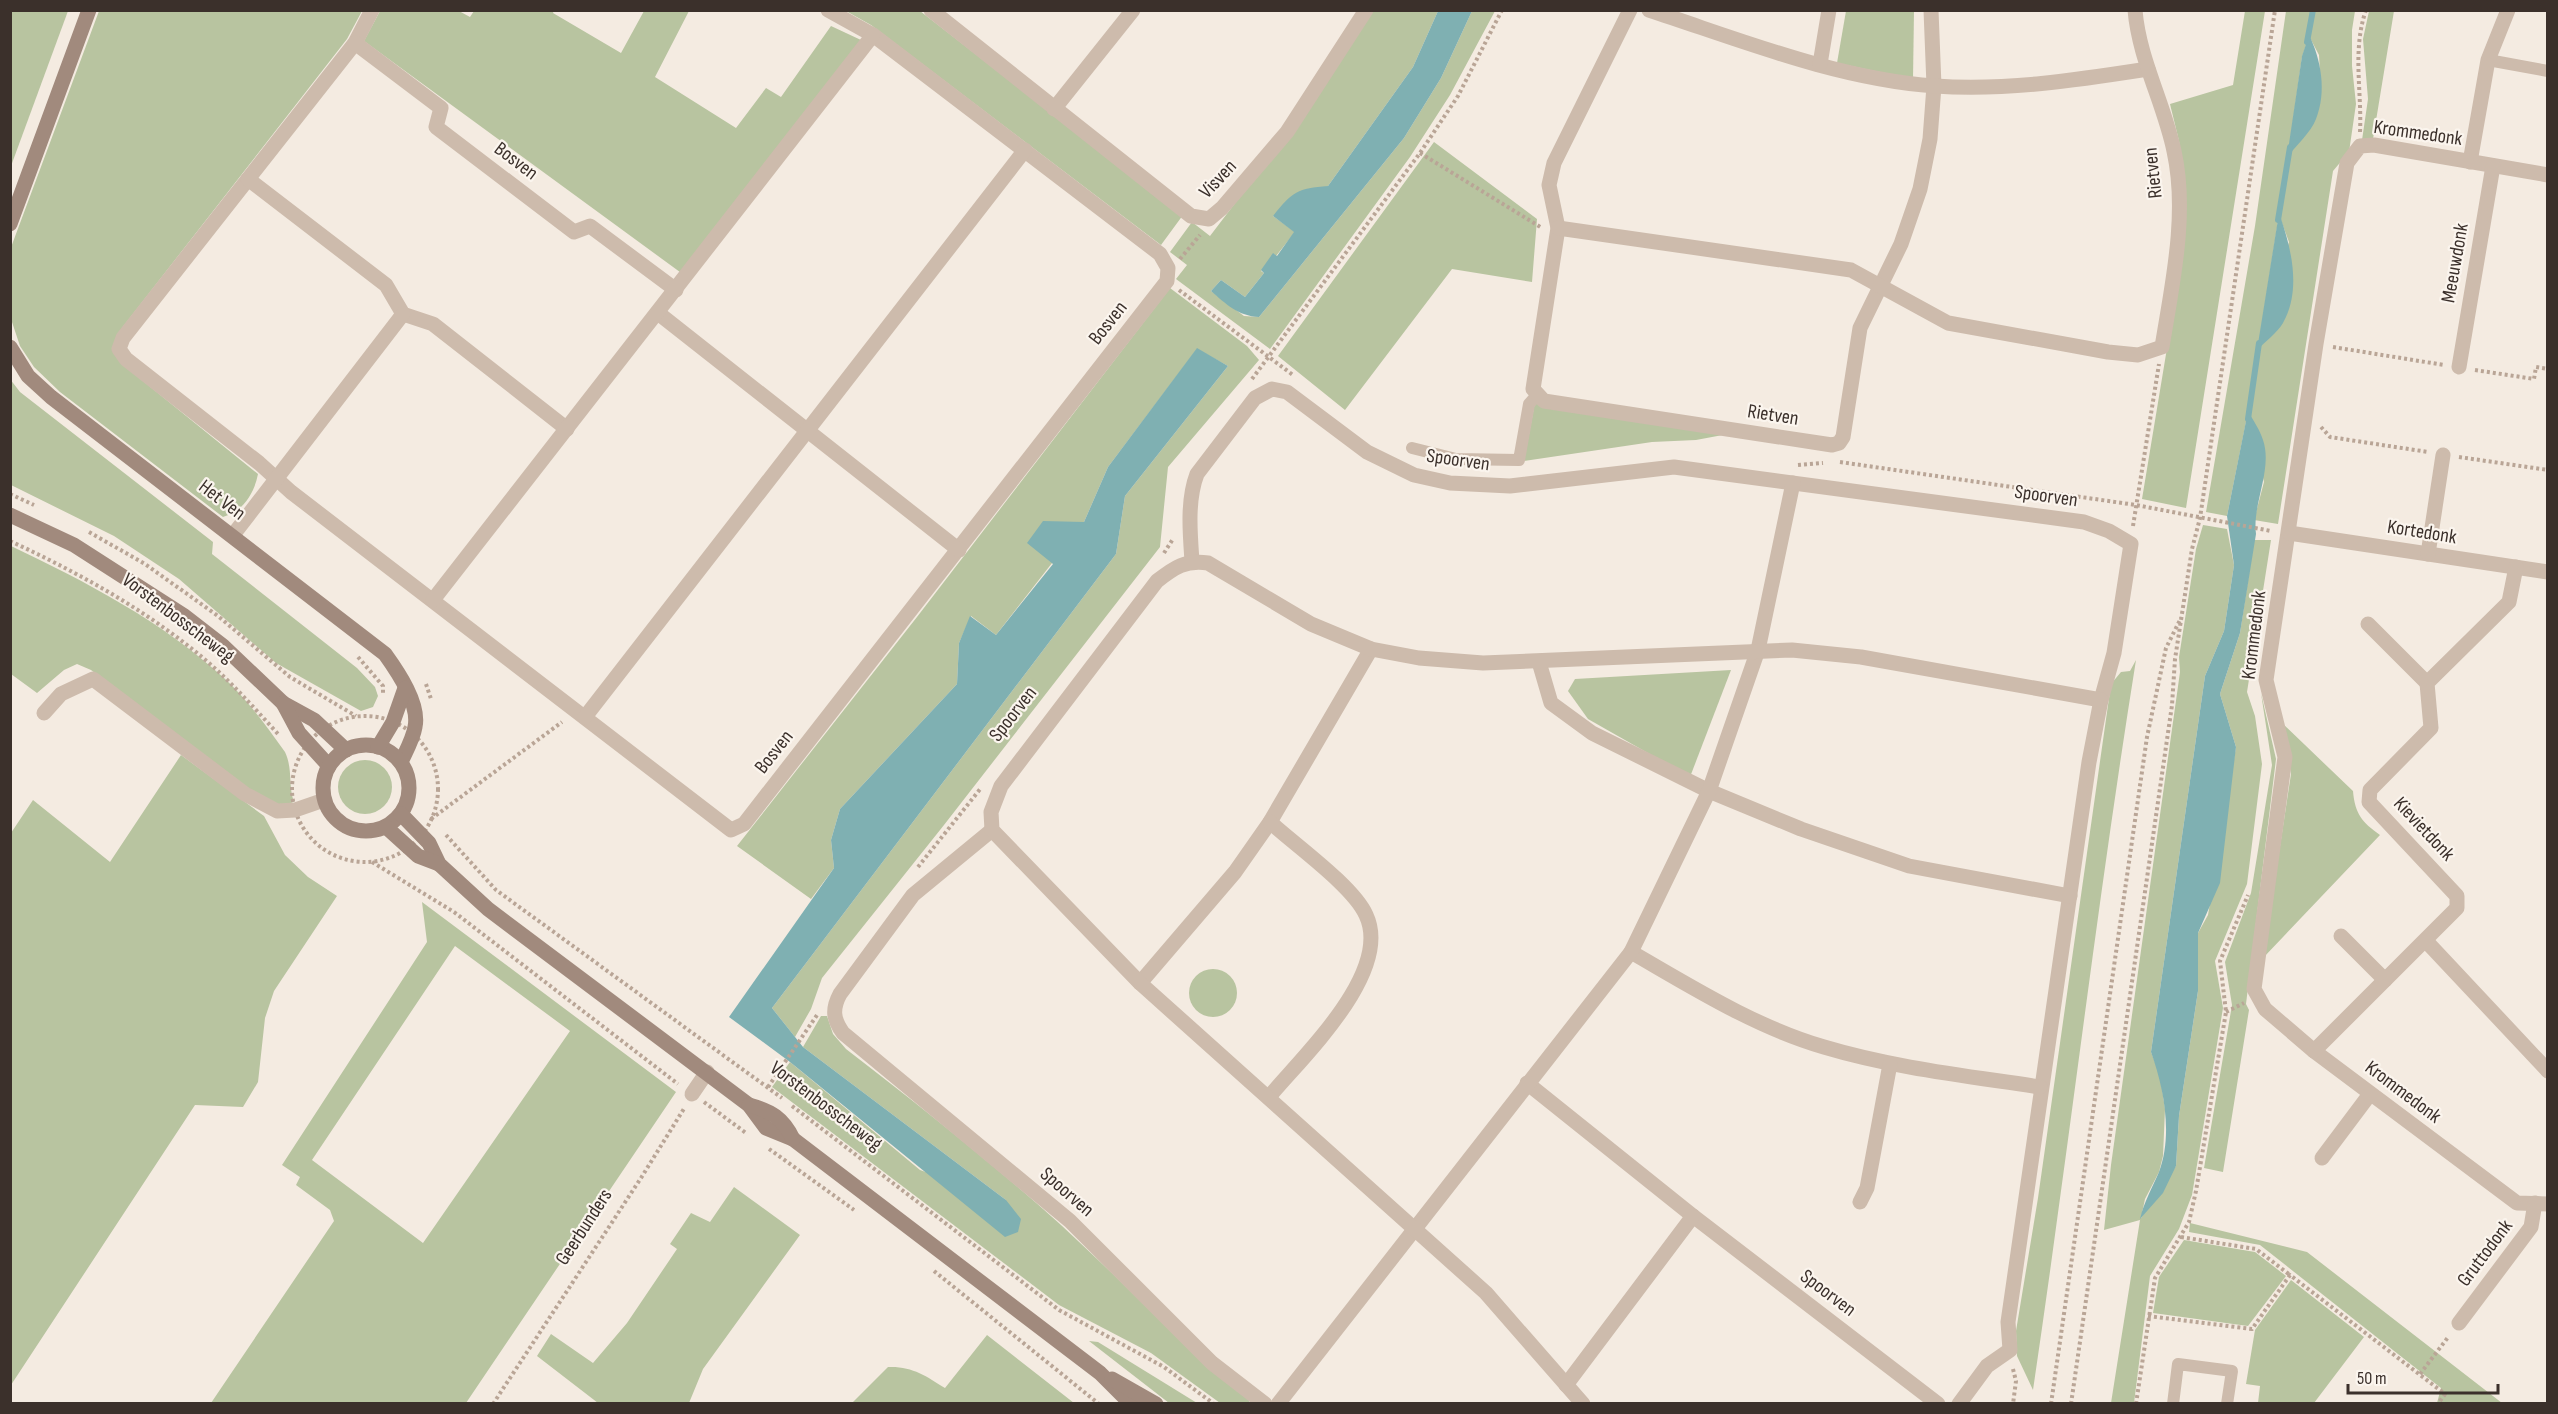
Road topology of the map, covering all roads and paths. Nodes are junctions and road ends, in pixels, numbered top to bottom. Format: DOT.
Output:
graph roads {
  1 [pos="89,10"];
  2 [pos="372,10"];
  3 [pos="828,10"];
  4 [pos="932,10"];
  5 [pos="1133,10"];
  6 [pos="1366,10"];
  7 [pos="1502,10"];
  8 [pos="1630,10"];
  9 [pos="1649,10"];
  10 [pos="1829,10"];
  11 [pos="1931,10"];
  12 [pos="2135,10"];
  13 [pos="2275,10"];
  14 [pos="2366,10"];
  15 [pos="2508,10"];
  16 [pos="873,34"];
  17 [pos="355,43"];
  18 [pos="2488,60"];
  19 [pos="1820,64"];
  20 [pos="2148,69"];
  21 [pos="2547,71"];
  22 [pos="1934,86"];
  23 [pos="1054,109"];
  24 [pos="2360,146"];
  25 [pos="1025,150"];
  26 [pos="1420,153"];
  27 [pos="2470,162"];
  28 [pos="2493,166"];
  29 [pos="2547,175"];
  30 [pos="248,179"];
  31 [pos="1209,219"];
  32 [pos="10,224"];
  33 [pos="1558,228"];
  34 [pos="1168,274"];
  35 [pos="1881,284"];
  36 [pos="676,290"];
  37 [pos="658,313"];
  38 [pos="403,314"];
  39 [pos="2316,344"];
  40 [pos="10,347"];
  41 [pos="2162,347"];
  42 [pos="1269,357"];
  43 [pos="2458,367"];
  44 [pos="2547,369"];
  45 [pos="1250,383"];
  46 [pos="1537,395"];
  47 [pos="2307,412"];
  48 [pos="567,429"];
  49 [pos="807,431"];
  50 [pos="1412,448"];
  51 [pos="2443,454"];
  52 [pos="2547,470"];
  53 [pos="276,478"];
  54 [pos="1793,483"];
  55 [pos="10,515"];
  56 [pos="2200,518"];
  57 [pos="2264,530"];
  58 [pos="2289,533"];
  59 [pos="233,535"];
  60 [pos="1173,535"];
  61 [pos="10,541"];
  62 [pos="959,550"];
  63 [pos="2428,554"];
  64 [pos="1192,561"];
  65 [pos="1158,562"];
  66 [pos="2516,567"];
  67 [pos="2547,572"];
  68 [pos="433,600"];
  69 [pos="2184,612"];
  70 [pos="2368,624"];
  71 [pos="1371,649"];
  72 [pos="1758,650"];
  73 [pos="271,662"];
  74 [pos="1539,662"];
  75 [pos="2427,683"];
  76 [pos="405,688"];
  77 [pos="2101,700"];
  78 [pos="283,703"];
  79 [pos="44,713"];
  80 [pos="581,714"];
  81 [pos="356,716"];
  82 [pos="284,740"];
  83 [pos="378,747"];
  84 [pos="346,750"];
  85 [pos="294,753"];
  86 [pos="401,762"];
  87 [pos="329,766"];
  88 [pos="988,778"];
  89 [pos="1709,791"];
  90 [pos="324,800"];
  91 [pos="295,810"];
  92 [pos="401,814"];
  93 [pos="1270,822"];
  94 [pos="386,827"];
  95 [pos="992,830"];
  96 [pos="439,864"];
  97 [pos="916,870"];
  98 [pos="2251,887"];
  99 [pos="2070,896"];
  100 [pos="2342,936"];
  101 [pos="2426,941"];
  102 [pos="1631,952"];
  103 [pos="2385,980"];
  104 [pos="1140,983"];
  105 [pos="819,1005"];
  106 [pos="2314,1051"];
  107 [pos="1890,1064"];
  108 [pos="2545,1064"];
  109 [pos="707,1072"];
  110 [pos="1527,1083"];
  111 [pos="768,1087"];
  112 [pos="2040,1087"];
  113 [pos="692,1094"];
  114 [pos="2370,1094"];
  115 [pos="1269,1097"];
  116 [pos="747,1134"];
  117 [pos="766,1147"];
  118 [pos="2322,1158"];
  119 [pos="1860,1202"];
  120 [pos="2541,1204"];
  121 [pos="862,1215"];
  122 [pos="1693,1216"];
  123 [pos="1415,1228"];
  124 [pos="2181,1237"];
  125 [pos="926,1265"];
  126 [pos="2290,1275"];
  127 [pos="2148,1316"];
  128 [pos="2459,1323"];
  129 [pos="2010,1350"];
  130 [pos="1100,1373"];
  131 [pos="2420,1374"];
  132 [pos="1566,1385"];
  133 [pos="1098,1403"];
  134 [pos="493,1404"];
  135 [pos="1131,1404"];
  136 [pos="1156,1404"];
  137 [pos="1214,1404"];
  138 [pos="1265,1404"];
  139 [pos="1278,1404"];
  140 [pos="1583,1404"];
  141 [pos="1938,1404"];
  142 [pos="1959,1404"];
  143 [pos="2013,1404"];
  144 [pos="2051,1404"];
  145 [pos="2071,1404"];
  146 [pos="2136,1404"];
  147 [pos="2173,1404"];
  148 [pos="2227,1404"];
  149 [pos="2438,1404"];
  1 -- 32 [label="street"];
  2 -- 17 [label="street, Bosven"];
  3 -- 16 [label="street"];
  4 -- 23 [label="street, Visven"];
  5 -- 23 [label="street"];
  6 -- 31 [label="street, Visven"];
  7 -- 26 [label="path"];
  8 -- 33 [label="street"];
  9 -- 19 [label="street"];
  10 -- 19 [label="street"];
  11 -- 22 [label="street, Rietven"];
  12 -- 20 [label="street, Rietven"];
  13 -- 56 [label="path"];
  14 -- 24 [label="path"];
  15 -- 18 [label="street"];
  16 -- 25 [label="street"];
  16 -- 36 [label="street"];
  17 -- 30 [label="street, Bosven"];
  17 -- 36 [label="street, Bosven"];
  18 -- 21 [label="lane"];
  18 -- 27 [label="street"];
  19 -- 22 [label="street"];
  20 -- 22 [label="street"];
  20 -- 41 [label="street, Rietven"];
  22 -- 35 [label="street, Rietven"];
  23 -- 31 [label="street, Visven"];
  24 -- 27 [label="street, Krommedonk"];
  24 -- 39 [label="street, Krommedonk"];
  25 -- 34 [label="street"];
  25 -- 49 [label="street"];
  26 -- 33 [label="path"];
  26 -- 42 [label="path"];
  27 -- 28 [label="street, Krommedonk"];
  28 -- 29 [label="street, Krommedonk"];
  28 -- 43 [label="street, Meeuwdonk"];
  30 -- 38 [label="street"];
  30 -- 53 [label="street, Bosven"];
  31 -- 34 [label="path"];
  33 -- 35 [label="street"];
  33 -- 46 [label="street"];
  34 -- 42 [label="path"];
  34 -- 62 [label="street, Bosven"];
  35 -- 41 [label="street"];
  35 -- 46 [label="street, Rietven"];
  36 -- 37 [label="street"];
  37 -- 48 [label="street"];
  37 -- 49 [label="street"];
  38 -- 48 [label="street"];
  38 -- 53 [label="street"];
  39 -- 43 [label="path"];
  39 -- 47 [label="street, Krommedonk"];
  40 -- 59 [label="street, Het Ven"];
  41 -- 56 [label="path"];
  42 -- 45 [label="path"];
  43 -- 44 [label="path"];
  46 -- 50 [label="lane"];
  47 -- 51 [label="path"];
  47 -- 58 [label="street, Krommedonk"];
  48 -- 68 [label="street"];
  49 -- 62 [label="street"];
  49 -- 80 [label="street"];
  51 -- 52 [label="path"];
  51 -- 63 [label="street"];
  53 -- 59 [label="street"];
  53 -- 68 [label="street, Bosven"];
  54 -- 64 [label="street, Spoorven"];
  54 -- 72 [label="street"];
  54 -- 77 [label="street, Spoorven"];
  55 -- 78 [label="street, Vorstenbosscheweg"];
  56 -- 57 [label="path"];
  56 -- 69 [label="path"];
  58 -- 63 [label="street, Kortedonk"];
  58 -- 106 [label="street, Krommedonk"];
  59 -- 76 [label="street, Het Ven"];
  60 -- 65 [label="path"];
  61 -- 82 [label="path, Vorstenbosscheweg"];
  62 -- 80 [label="street, Bosven"];
  63 -- 66 [label="street, Kortedonk"];
  64 -- 71 [label="street"];
  64 -- 95 [label="street, Spoorven"];
  66 -- 67 [label="street, Kortedonk"];
  66 -- 75 [label="street"];
  68 -- 80 [label="street, Bosven"];
  69 -- 144 [label="path"];
  69 -- 145 [label="path"];
  70 -- 75 [label="street"];
  71 -- 74 [label="street"];
  71 -- 93 [label="street"];
  72 -- 74 [label="street"];
  72 -- 77 [label="street"];
  72 -- 89 [label="street"];
  73 -- 81 [label="path"];
  74 -- 89 [label="street"];
  75 -- 101 [label="street, Kievietdonk"];
  76 -- 83 [label="street"];
  76 -- 86 [label="street, Het Ven"];
  77 -- 99 [label="street, Spoorven"];
  78 -- 84 [label="street, Vorstenbosscheweg"];
  78 -- 87 [label="street, Vorstenbosscheweg"];
  79 -- 91 [label="street"];
  80 -- 111 [label="path, Vorstenbosscheweg"];
  83 -- 84 [label="street"];
  83 -- 86 [label="street"];
  84 -- 87 [label="street"];
  85 -- 91 [label="path"];
  86 -- 92 [label="street"];
  87 -- 90 [label="street"];
  88 -- 97 [label="path"];
  89 -- 99 [label="street"];
  89 -- 102 [label="street"];
  90 -- 91 [label="street"];
  90 -- 94 [label="street"];
  91 -- 113 [label="path"];
  92 -- 94 [label="street"];
  92 -- 96 [label="street"];
  93 -- 104 [label="street"];
  93 -- 115 [label="street"];
  94 -- 96 [label="street"];
  95 -- 104 [label="street"];
  95 -- 138 [label="street, Spoorven"];
  96 -- 109 [label="street"];
  98 -- 124 [label="path"];
  99 -- 112 [label="street, Spoorven"];
  100 -- 103 [label="street"];
  101 -- 103 [label="street, Kievietdonk"];
  101 -- 108 [label="street"];
  102 -- 107 [label="street"];
  102 -- 110 [label="street"];
  103 -- 106 [label="street, Kievietdonk"];
  104 -- 115 [label="street"];
  105 -- 111 [label="path"];
  106 -- 114 [label="street, Krommedonk"];
  107 -- 112 [label="street"];
  107 -- 119 [label="street"];
  109 -- 113 [label="street"];
  109 -- 130 [label="street"];
  110 -- 122 [label="street, Spoorven"];
  110 -- 123 [label="street"];
  111 -- 137 [label="path, Vorstenbosscheweg"];
  112 -- 129 [label="street, Spoorven"];
  113 -- 116 [label="path"];
  113 -- 134 [label="path, Geerbunders"];
  114 -- 118 [label="street"];
  114 -- 120 [label="street, Krommedonk"];
  115 -- 123 [label="street"];
  117 -- 121 [label="path"];
  120 -- 128 [label="street, Gruttodonk"];
  122 -- 132 [label="street"];
  122 -- 141 [label="street, Spoorven"];
  123 -- 132 [label="street"];
  123 -- 139 [label="street"];
  124 -- 126 [label="path"];
  124 -- 127 [label="path"];
  125 -- 133 [label="path"];
  126 -- 127 [label="path"];
  126 -- 131 [label="path"];
  127 -- 146 [label="path"];
  128 -- 131 [label="path"];
  129 -- 142 [label="street"];
  129 -- 143 [label="path"];
  130 -- 135 [label="street"];
  130 -- 136 [label="street"];
  131 -- 149 [label="path"];
  132 -- 140 [label="street"];
  147 -- 148 [label="lane"];
}
